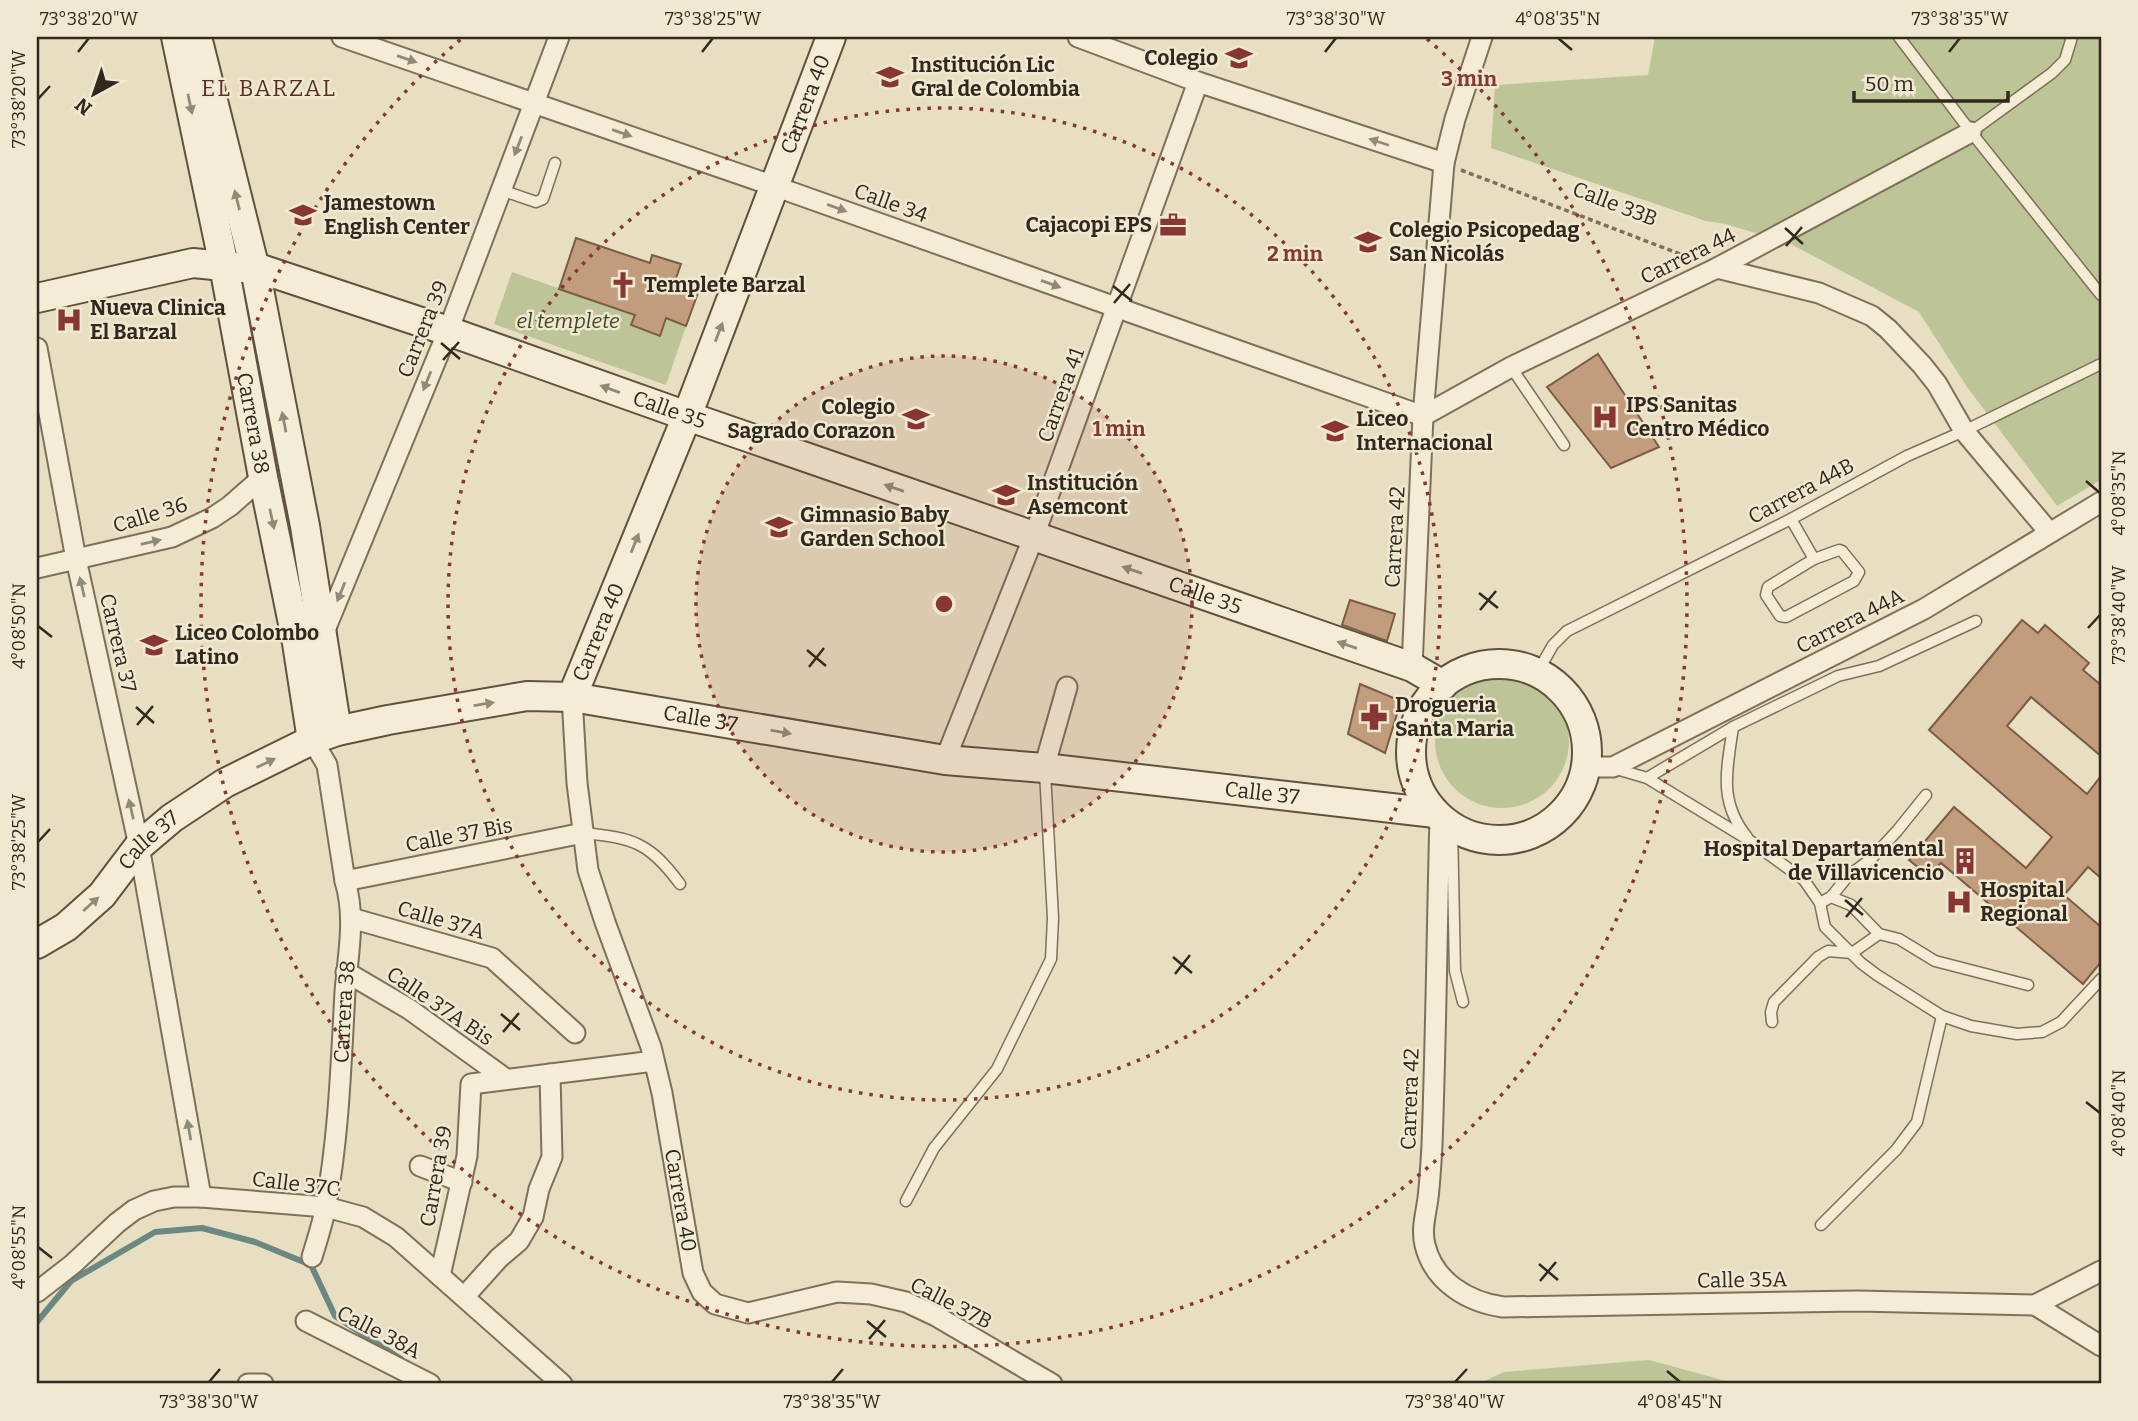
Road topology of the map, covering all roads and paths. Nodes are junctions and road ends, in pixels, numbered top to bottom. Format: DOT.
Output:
graph roads {
  1 [pos="176,37"];
  2 [pos="197,37"];
  3 [pos="342,37"];
  4 [pos="559,37"];
  5 [pos="831,37"];
  6 [pos="1078,37"];
  7 [pos="1482,37"];
  8 [pos="1899,37"];
  9 [pos="2072,37"];
  10 [pos="1198,82"];
  11 [pos="534,103"];
  12 [pos="1971,132"];
  13 [pos="555,163"];
  14 [pos="1444,163"];
  15 [pos="775,186"];
  16 [pos="501,190"];
  17 [pos="224,266"];
  18 [pos="1717,268"];
  19 [pos="254,269"];
  20 [pos="2101,295"];
  21 [pos="37,298"];
  22 [pos="1118,307"];
  23 [pos="448,331"];
  24 [pos="37,348"];
  25 [pos="2101,363"];
  26 [pos="1511,367"];
  27 [pos="687,416"];
  28 [pos="1423,416"];
  29 [pos="1964,431"];
  30 [pos="1564,445"];
  31 [pos="263,477"];
  32 [pos="2101,502"];
  33 [pos="1791,519"];
  34 [pos="2049,532"];
  35 [pos="1034,536"];
  36 [pos="76,559"];
  37 [pos="1814,559"];
  38 [pos="37,568"];
  39 [pos="1976,621"];
  40 [pos="310,639"];
  41 [pos="1412,667"];
  42 [pos="1537,673"];
  43 [pos="1443,685"];
  44 [pos="1067,687"];
  45 [pos="572,697"];
  46 [pos="1733,727"];
  47 [pos="324,736"];
  48 [pos="945,760"];
  49 [pos="1600,767"];
  50 [pos="1044,768"];
  51 [pos="1647,778"];
  52 [pos="1926,795"];
  53 [pos="1442,818"];
  54 [pos="583,833"];
  55 [pos="1752,842"];
  56 [pos="139,846"];
  57 [pos="345,881"];
  58 [pos="680,884"];
  59 [pos="1831,897"];
  60 [pos="1820,903"];
  61 [pos="351,918"];
  62 [pos="1879,934"];
  63 [pos="37,944"];
  64 [pos="1852,953"];
  65 [pos="346,972"];
  66 [pos="2101,979"];
  67 [pos="2028,985"];
  68 [pos="1463,1002"];
  69 [pos="1942,1016"];
  70 [pos="1772,1022"];
  71 [pos="575,1033"];
  72 [pos="654,1061"];
  73 [pos="550,1074"];
  74 [pos="506,1079"];
  75 [pos="471,1084"];
  76 [pos="420,1166"];
  77 [pos="462,1182"];
  78 [pos="201,1197"];
  79 [pos="906,1201"];
  80 [pos="326,1207"];
  81 [pos="1821,1225"];
  82 [pos="312,1257"];
  83 [pos="2101,1271"];
  84 [pos="440,1276"];
  85 [pos="1453,1289"];
  86 [pos="37,1292"];
  87 [pos="702,1292"];
  88 [pos="464,1297"];
  89 [pos="2035,1305"];
  90 [pos="306,1321"];
  91 [pos="2101,1346"];
  92 [pos="248,1384"];
  93 [pos="263,1384"];
  94 [pos="430,1384"];
  95 [pos="562,1384"];
  96 [pos="1052,1384"];
  1 -- 17 [label="street, Carrera 38, one-way"];
  19 -- 2 [label="street, Carrera 38, one-way"];
  3 -- 11 [label="street, Calle 34, one-way"];
  4 -- 11 [label="street, Carrera 39"];
  5 -- 15 [label="street, Carrera 40"];
  6 -- 10 [label="street"];
  7 -- 14 [label="street, Carrera 42"];
  8 -- 12 [label="lane"];
  9 -- 12 [label="lane"];
  14 -- 10 [label="street, one-way"];
  10 -- 22 [label="street, Carrera 41"];
  11 -- 15 [label="street, Calle 34, one-way"];
  11 -- 16 [label="street, Carrera 39, one-way"];
  12 -- 18 [label="street, Carrera 44"];
  12 -- 20 [label="lane"];
  13 -- 16 [label="lane"];
  14 -- 18 [label="path, Calle 33B"];
  14 -- 28 [label="street, Carrera 42"];
  15 -- 22 [label="street, Calle 34, one-way"];
  27 -- 15 [label="street, Carrera 40, one-way"];
  16 -- 23 [label="street, Carrera 39"];
  17 -- 19 [label="street, Calle 35"];
  17 -- 21 [label="street, Calle 35"];
  17 -- 31 [label="street, Carrera 38"];
  18 -- 26 [label="street, Carrera 44"];
  18 -- 29 [label="street"];
  19 -- 23 [label="street, Calle 35"];
  40 -- 19 [label="street, Carrera 38, one-way"];
  22 -- 28 [label="street, Calle 34"];
  22 -- 35 [label="street, Carrera 41"];
  27 -- 23 [label="street, Calle 35, one-way"];
  23 -- 40 [label="street, Carrera 39, one-way"];
  24 -- 36 [label="street, Carrera 37"];
  25 -- 29 [label="lane, Carrera 44B"];
  26 -- 28 [label="street, Carrera 44"];
  26 -- 30 [label="lane"];
  35 -- 27 [label="street, Calle 35, one-way"];
  45 -- 27 [label="street, Carrera 40, one-way"];
  28 -- 41 [label="street, Carrera 42"];
  29 -- 33 [label="lane, Carrera 44B"];
  29 -- 34 [label="street"];
  36 -- 31 [label="street, Calle 36, one-way"];
  31 -- 40 [label="street, Carrera 38, one-way"];
  32 -- 34 [label="street, Carrera 44A"];
  33 -- 37 [label="lane"];
  33 -- 42 [label="lane, Carrera 44B"];
  34 -- 49 [label="street, Carrera 44A"];
  41 -- 35 [label="street, Calle 35, one-way"];
  35 -- 48 [label="street, Carrera 41"];
  36 -- 38 [label="street, Calle 36"];
  56 -- 36 [label="street, Carrera 37, one-way"];
  37 -- 37 [label="lane"];
  39 -- 46 [label="lane"];
  40 -- 47 [label="street, Carrera 38"];
  41 -- 43 [label="street, Calle 35"];
  42 -- 43 [label="street"];
  42 -- 49 [label="street"];
  43 -- 53 [label="street"];
  44 -- 50 [label="street"];
  47 -- 45 [label="street, Calle 37, one-way"];
  45 -- 48 [label="street, Calle 37, one-way"];
  45 -- 54 [label="street, Carrera 40"];
  46 -- 51 [label="lane"];
  46 -- 55 [label="lane"];
  56 -- 47 [label="street, Calle 37, one-way"];
  47 -- 57 [label="street, Carrera 38"];
  48 -- 50 [label="street, Calle 37"];
  49 -- 51 [label="lane"];
  49 -- 53 [label="street"];
  50 -- 53 [label="street, Calle 37"];
  50 -- 79 [label="lane"];
  51 -- 55 [label="lane"];
  52 -- 59 [label="lane"];
  53 -- 68 [label="lane"];
  53 -- 85 [label="street, Carrera 42"];
  54 -- 57 [label="street, Calle 37 Bis"];
  54 -- 58 [label="lane"];
  54 -- 72 [label="street, Carrera 40"];
  55 -- 60 [label="lane"];
  63 -- 56 [label="street, Calle 37, one-way"];
  78 -- 56 [label="street, Carrera 37, one-way"];
  57 -- 61 [label="street, Carrera 38"];
  59 -- 60 [label="lane"];
  59 -- 62 [label="lane"];
  60 -- 64 [label="lane"];
  61 -- 65 [label="street, Carrera 38"];
  61 -- 71 [label="street, Calle 37A"];
  62 -- 64 [label="lane"];
  62 -- 67 [label="lane"];
  64 -- 69 [label="lane"];
  64 -- 70 [label="lane"];
  65 -- 74 [label="street, Calle 37A Bis"];
  65 -- 80 [label="street, Carrera 38"];
  66 -- 69 [label="lane"];
  69 -- 81 [label="lane"];
  72 -- 73 [label="street, Calle 37A Bis"];
  72 -- 87 [label="street, Carrera 40"];
  73 -- 74 [label="street, Calle 37A Bis"];
  73 -- 88 [label="street"];
  74 -- 75 [label="street, Calle 37A Bis"];
  75 -- 77 [label="street, Carrera 39"];
  76 -- 77 [label="street"];
  77 -- 84 [label="street, Carrera 39"];
  78 -- 80 [label="street, Calle 37C"];
  78 -- 86 [label="street, Calle 37C"];
  80 -- 82 [label="street, Carrera 38"];
  80 -- 84 [label="street, Calle 37C"];
  83 -- 89 [label="street"];
  84 -- 88 [label="street, Calle 37C"];
  85 -- 89 [label="street, Calle 35A"];
  87 -- 96 [label="street, Calle 37B"];
  88 -- 95 [label="street, Calle 37C"];
  89 -- 91 [label="street"];
  90 -- 94 [label="street, Calle 38A"];
  92 -- 93 [label="street"];
}
